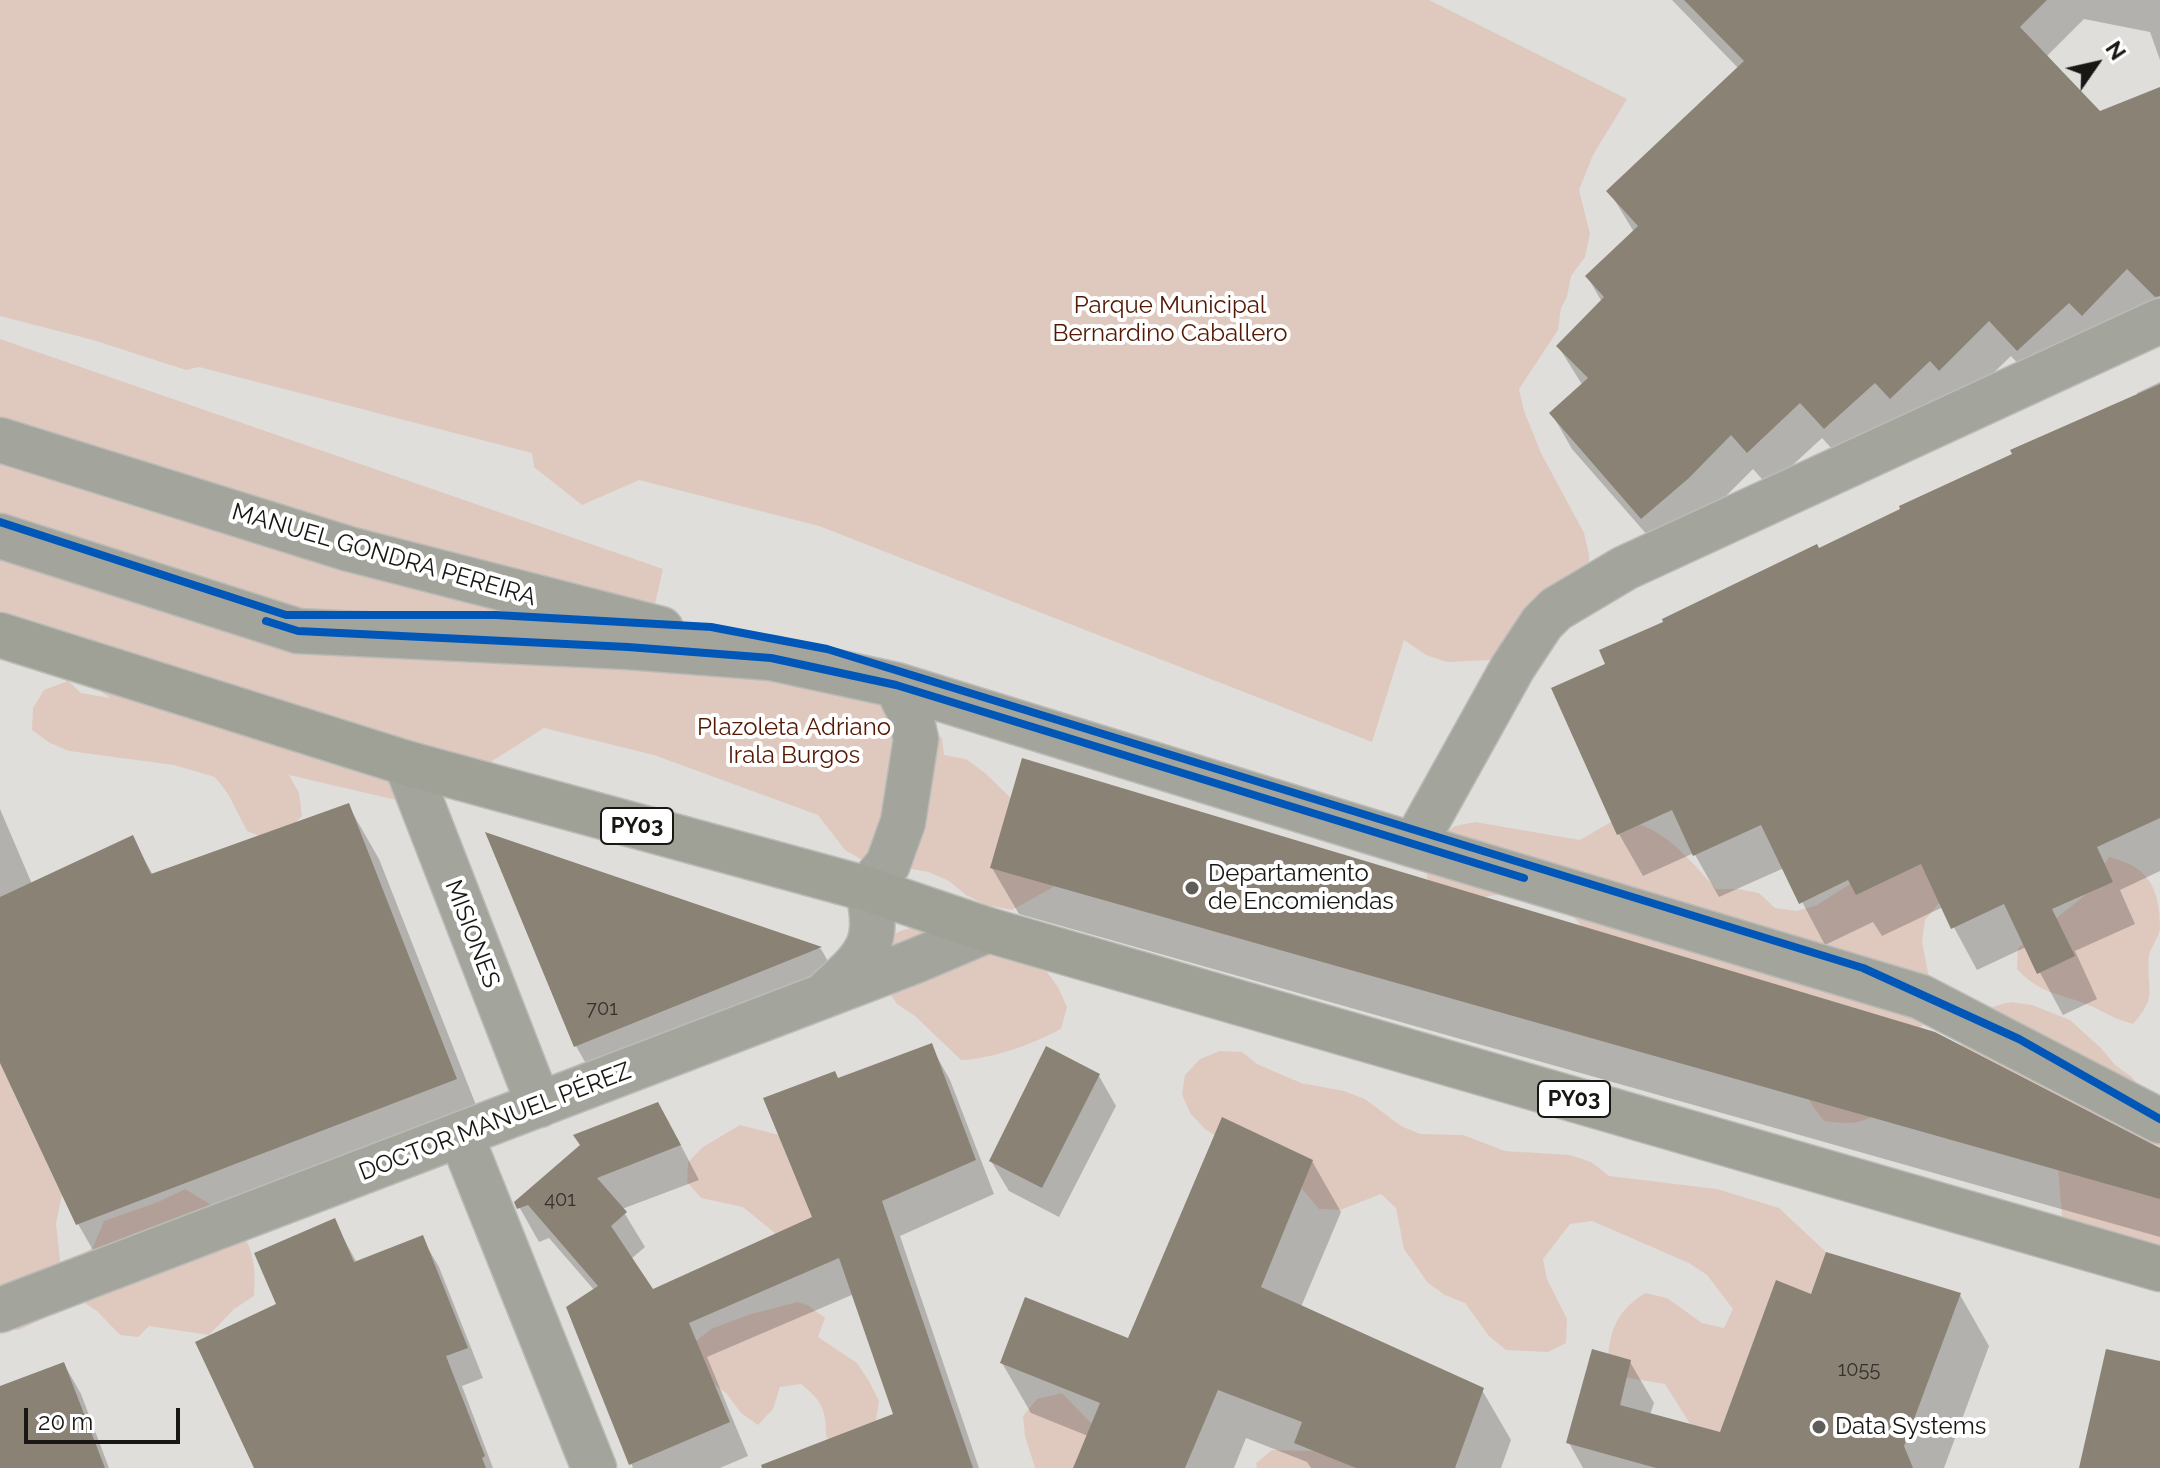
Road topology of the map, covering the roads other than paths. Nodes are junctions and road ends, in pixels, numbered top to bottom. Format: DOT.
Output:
graph roads {
  1 [pos="2160,321"];
  2 [pos="0,440"];
  3 [pos="0,536"];
  4 [pos="0,635"];
  5 [pos="771,658"];
  6 [pos="896,685"];
  7 [pos="406,763"];
  8 [pos="1414,845"];
  9 [pos="867,889"];
  10 [pos="988,930"];
  11 [pos="822,996"];
  12 [pos="539,1105"];
  13 [pos="2160,1121"];
  14 [pos="461,1136"];
  15 [pos="2160,1269"];
  16 [pos="0,1310"];
  17 [pos="594,1468"];
  1 -- 8 [label="street"];
  2 -- 5 [label="street, MANUEL GONDRA PEREIRA"];
  3 -- 5 [label="street"];
  4 -- 7 [label="highway, PY03"];
  5 -- 6 [label="street"];
  6 -- 8 [label="street"];
  6 -- 9 [label="street"];
  7 -- 9 [label="highway, PY03"];
  7 -- 12 [label="street, MISIONES"];
  8 -- 13 [label="street"];
  9 -- 10 [label="highway, PY03"];
  9 -- 11 [label="street"];
  10 -- 11 [label="street, DOCTOR MANUEL PÉREZ"];
  10 -- 15 [label="highway, PY03"];
  11 -- 12 [label="street, DOCTOR MANUEL PÉREZ"];
  12 -- 14 [label="street, DOCTOR MANUEL PÉREZ"];
  14 -- 16 [label="street, DOCTOR MANUEL PÉREZ"];
  14 -- 17 [label="street"];
}
